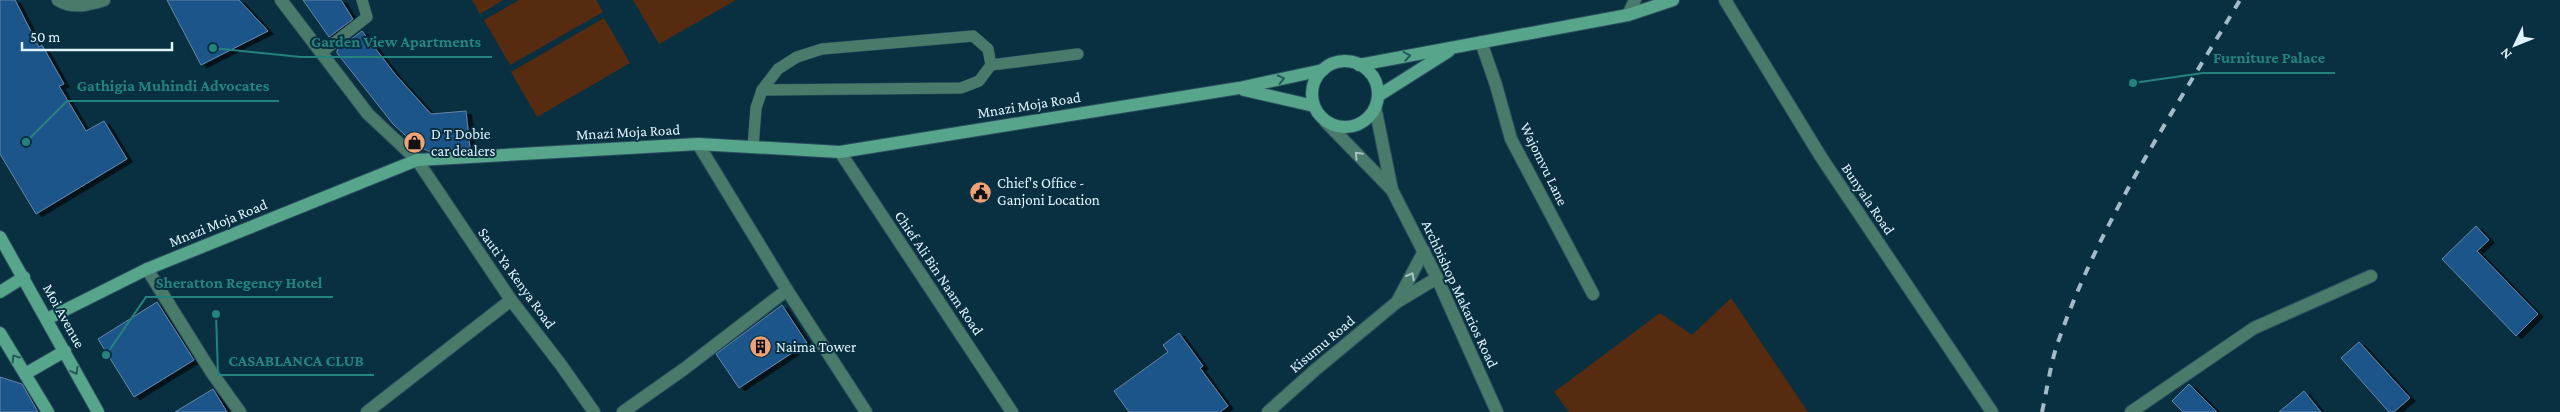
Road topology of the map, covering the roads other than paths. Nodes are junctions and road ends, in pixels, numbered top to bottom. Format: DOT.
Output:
graph roads {
  1 [pos="58,0"];
  2 [pos="104,0"];
  3 [pos="281,0"];
  4 [pos="362,0"];
  5 [pos="1635,0"];
  6 [pos="1673,0"];
  7 [pos="1725,0"];
  8 [pos="1628,16"];
  9 [pos="1481,42"];
  10 [pos="1455,47"];
  11 [pos="321,53"];
  12 [pos="1078,54"];
  13 [pos="992,65"];
  14 [pos="1359,65"];
  15 [pos="1322,70"];
  16 [pos="1239,88"];
  17 [pos="762,90"];
  18 [pos="1376,102"];
  19 [pos="1314,106"];
  20 [pos="1325,121"];
  21 [pos="698,144"];
  22 [pos="753,147"];
  23 [pos="840,152"];
  24 [pos="417,160"];
  25 [pos="1392,190"];
  26 [pos="0,237"];
  27 [pos="1424,251"];
  28 [pos="147,269"];
  29 [pos="2371,276"];
  30 [pos="24,278"];
  31 [pos="1437,278"];
  32 [pos="787,290"];
  33 [pos="0,292"];
  34 [pos="1593,294"];
  35 [pos="511,300"];
  36 [pos="1397,302"];
  37 [pos="47,320"];
  38 [pos="1,336"];
  39 [pos="65,351"];
  40 [pos="26,374"];
  41 [pos="48,412"];
  42 [pos="98,412"];
  43 [pos="240,412"];
  44 [pos="367,412"];
  45 [pos="594,412"];
  46 [pos="622,412"];
  47 [pos="866,412"];
  48 [pos="1012,412"];
  49 [pos="1268,412"];
  50 [pos="1497,412"];
  51 [pos="1992,412"];
  52 [pos="2132,412"];
  1 -- 2 [label="street"];
  3 -- 11 [label="street, Sauti Ya Kenya Road"];
  4 -- 11 [label="lane"];
  5 -- 8 [label="street"];
  6 -- 8 [label="main road"];
  7 -- 51 [label="street, Bunyala Road"];
  8 -- 9 [label="main road"];
  9 -- 10 [label="main road"];
  9 -- 34 [label="street, Wajomvu Lane"];
  14 -- 10 [label="main road, one-way"];
  10 -- 18 [label="main road"];
  11 -- 24 [label="street, Sauti Ya Kenya Road"];
  12 -- 13 [label="lane"];
  13 -- 17 [label="lane"];
  13 -- 17 [label="lane"];
  14 -- 15 [label="main road"];
  14 -- 18 [label="main road"];
  16 -- 15 [label="main road, Mnazi Moja Road, one-way"];
  15 -- 19 [label="main road"];
  16 -- 19 [label="main road"];
  16 -- 23 [label="main road, Mnazi Moja Road"];
  17 -- 22 [label="lane"];
  18 -- 20 [label="main road"];
  18 -- 25 [label="street"];
  19 -- 20 [label="main road"];
  25 -- 20 [label="street, one-way"];
  21 -- 22 [label="main road, Mnazi Moja Road"];
  21 -- 24 [label="main road, Mnazi Moja Road"];
  21 -- 32 [label="street"];
  22 -- 23 [label="main road, Mnazi Moja Road"];
  23 -- 48 [label="street, Chief Ali Bin Naam Road"];
  24 -- 28 [label="main road, Mnazi Moja Road"];
  24 -- 35 [label="street, Sauti Ya Kenya Road"];
  25 -- 27 [label="street, Archbishop Makarios Road"];
  26 -- 30 [label="main road, Moi Avenue"];
  27 -- 31 [label="street, Archbishop Makarios Road"];
  36 -- 27 [label="street, Kisumu Road, one-way"];
  28 -- 37 [label="main road, Mnazi Moja Road"];
  28 -- 43 [label="street"];
  29 -- 52 [label="street"];
  30 -- 33 [label="main road"];
  30 -- 37 [label="main road, Moi Avenue"];
  31 -- 36 [label="street, Kisumu Road"];
  31 -- 50 [label="street, Archbishop Makarios Road"];
  32 -- 46 [label="street"];
  32 -- 47 [label="street"];
  35 -- 44 [label="street"];
  35 -- 45 [label="street, Sauti Ya Kenya Road"];
  36 -- 49 [label="street, Kisumu Road"];
  37 -- 39 [label="main road, Moi Avenue"];
  40 -- 38 [label="main road, one-way"];
  39 -- 40 [label="main road"];
  39 -- 42 [label="main road, Moi Avenue, one-way"];
  40 -- 41 [label="main road"];
}
